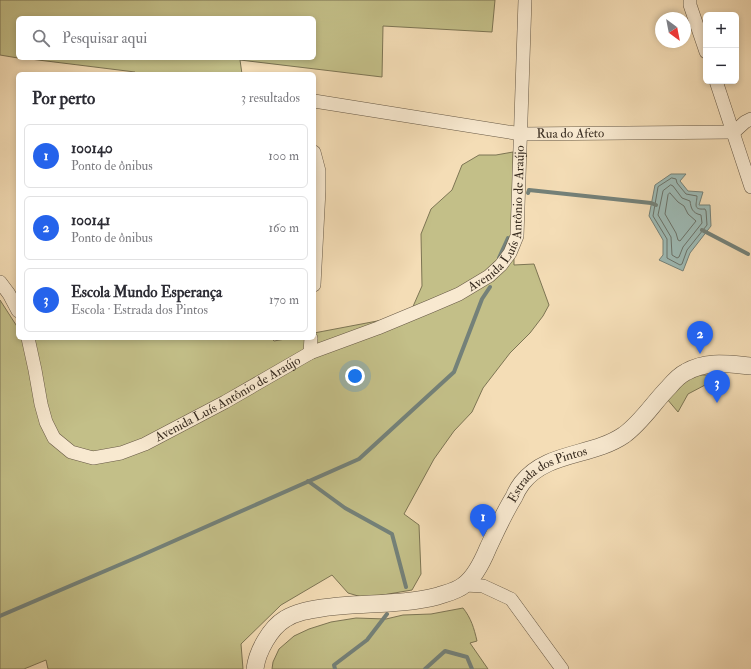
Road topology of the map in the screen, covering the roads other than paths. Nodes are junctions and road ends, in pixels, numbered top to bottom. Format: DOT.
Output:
graph roads {
  1 [pos="525,0"];
  2 [pos="690,0"];
  3 [pos="705,48"];
  4 [pos="717,84"];
  5 [pos="316,101"];
  6 [pos="751,119"];
  7 [pos="734,132"];
  8 [pos="521,134"];
  9 [pos="316,160"];
  10 [pos="751,187"];
  11 [pos="316,247"];
  12 [pos="0,282"];
  13 [pos="16,307"];
  14 [pos="28,340"];
  15 [pos="311,340"];
  16 [pos="310,353"];
  17 [pos="751,366"];
  18 [pos="465,585"];
  19 [pos="255,669"];
  20 [pos="562,669"];
  1 -- 8 [label="street, Avenida Luís Antônio de Araújo"];
  2 -- 3 [label="street"];
  4 -- 7 [label="street"];
  5 -- 8 [label="street, Rua do Afeto"];
  6 -- 7 [label="street"];
  7 -- 8 [label="street, Rua do Afeto"];
  7 -- 10 [label="street"];
  8 -- 16 [label="street, Avenida Luís Antônio de Araújo"];
  9 -- 11 [label="street"];
  12 -- 13 [label="street"];
  14 -- 16 [label="street, Avenida Luís Antônio de Araújo"];
  15 -- 16 [label="street"];
  17 -- 18 [label="street, Estrada dos Pintos"];
  18 -- 19 [label="street, Estrada dos Pintos"];
  18 -- 20 [label="street"];
}
